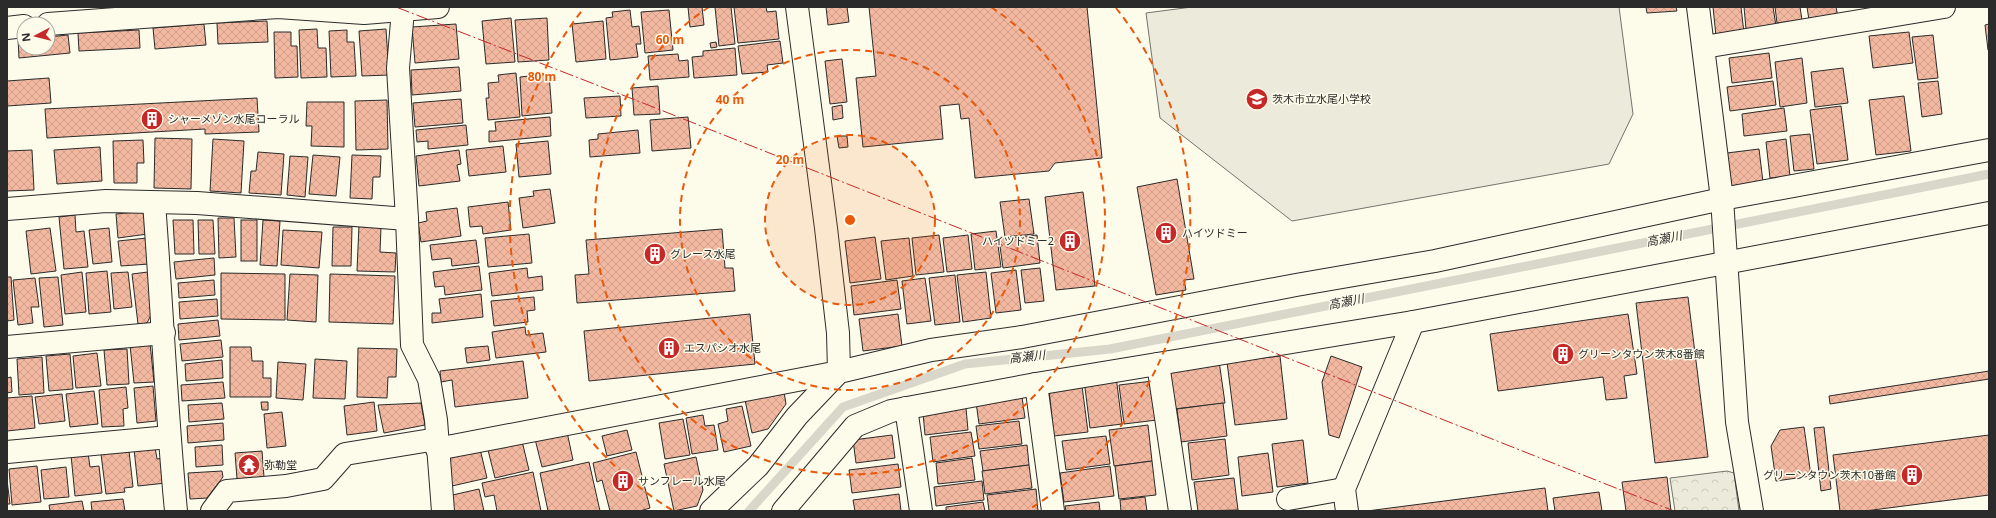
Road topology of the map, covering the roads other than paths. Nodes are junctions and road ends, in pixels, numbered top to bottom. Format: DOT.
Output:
graph roads {
  1 [pos="438,7"];
  2 [pos="797,7"];
  3 [pos="1698,7"];
  4 [pos="1944,7"];
  5 [pos="331,9"];
  6 [pos="403,10"];
  7 [pos="56,23"];
  8 [pos="1704,47"];
  9 [pos="1989,150"];
  10 [pos="1722,199"];
  11 [pos="154,203"];
  12 [pos="7,209"];
  13 [pos="1989,214"];
  14 [pos="407,219"];
  15 [pos="1726,262"];
  16 [pos="1412,322"];
  17 [pos="164,333"];
  18 [pos="7,347"];
  19 [pos="1158,364"];
  20 [pos="839,372"];
  21 [pos="1036,384"];
  22 [pos="906,408"];
  23 [pos="169,437"];
  24 [pos="437,444"];
  25 [pos="7,452"];
  26 [pos="1344,489"];
  27 [pos="1288,499"];
  28 [pos="176,511"];
  29 [pos="212,511"];
  30 [pos="443,511"];
  31 [pos="711,511"];
  32 [pos="783,511"];
  33 [pos="922,511"];
  34 [pos="1053,511"];
  35 [pos="1180,511"];
  36 [pos="1347,511"];
  37 [pos="1752,511"];
  1 -- 6 [label="street"];
  2 -- 20 [label="street"];
  3 -- 8 [label="street"];
  4 -- 8 [label="street"];
  5 -- 6 [label="street"];
  5 -- 7 [label="street"];
  6 -- 14 [label="street"];
  8 -- 10 [label="street"];
  9 -- 10 [label="street"];
  10 -- 15 [label="street"];
  10 -- 20 [label="street"];
  11 -- 12 [label="street"];
  11 -- 14 [label="street"];
  11 -- 17 [label="street"];
  13 -- 15 [label="street"];
  14 -- 24 [label="street"];
  15 -- 16 [label="street"];
  15 -- 37 [label="street"];
  16 -- 19 [label="street"];
  16 -- 26 [label="street"];
  17 -- 18 [label="street"];
  17 -- 23 [label="street"];
  19 -- 21 [label="street"];
  19 -- 35 [label="street"];
  20 -- 24 [label="street"];
  20 -- 31 [label="street"];
  21 -- 22 [label="street"];
  21 -- 34 [label="street"];
  22 -- 32 [label="street"];
  22 -- 33 [label="street"];
  23 -- 25 [label="street"];
  23 -- 28 [label="street"];
  24 -- 29 [label="street"];
  24 -- 30 [label="street"];
  26 -- 27 [label="street"];
  26 -- 36 [label="street"];
}
